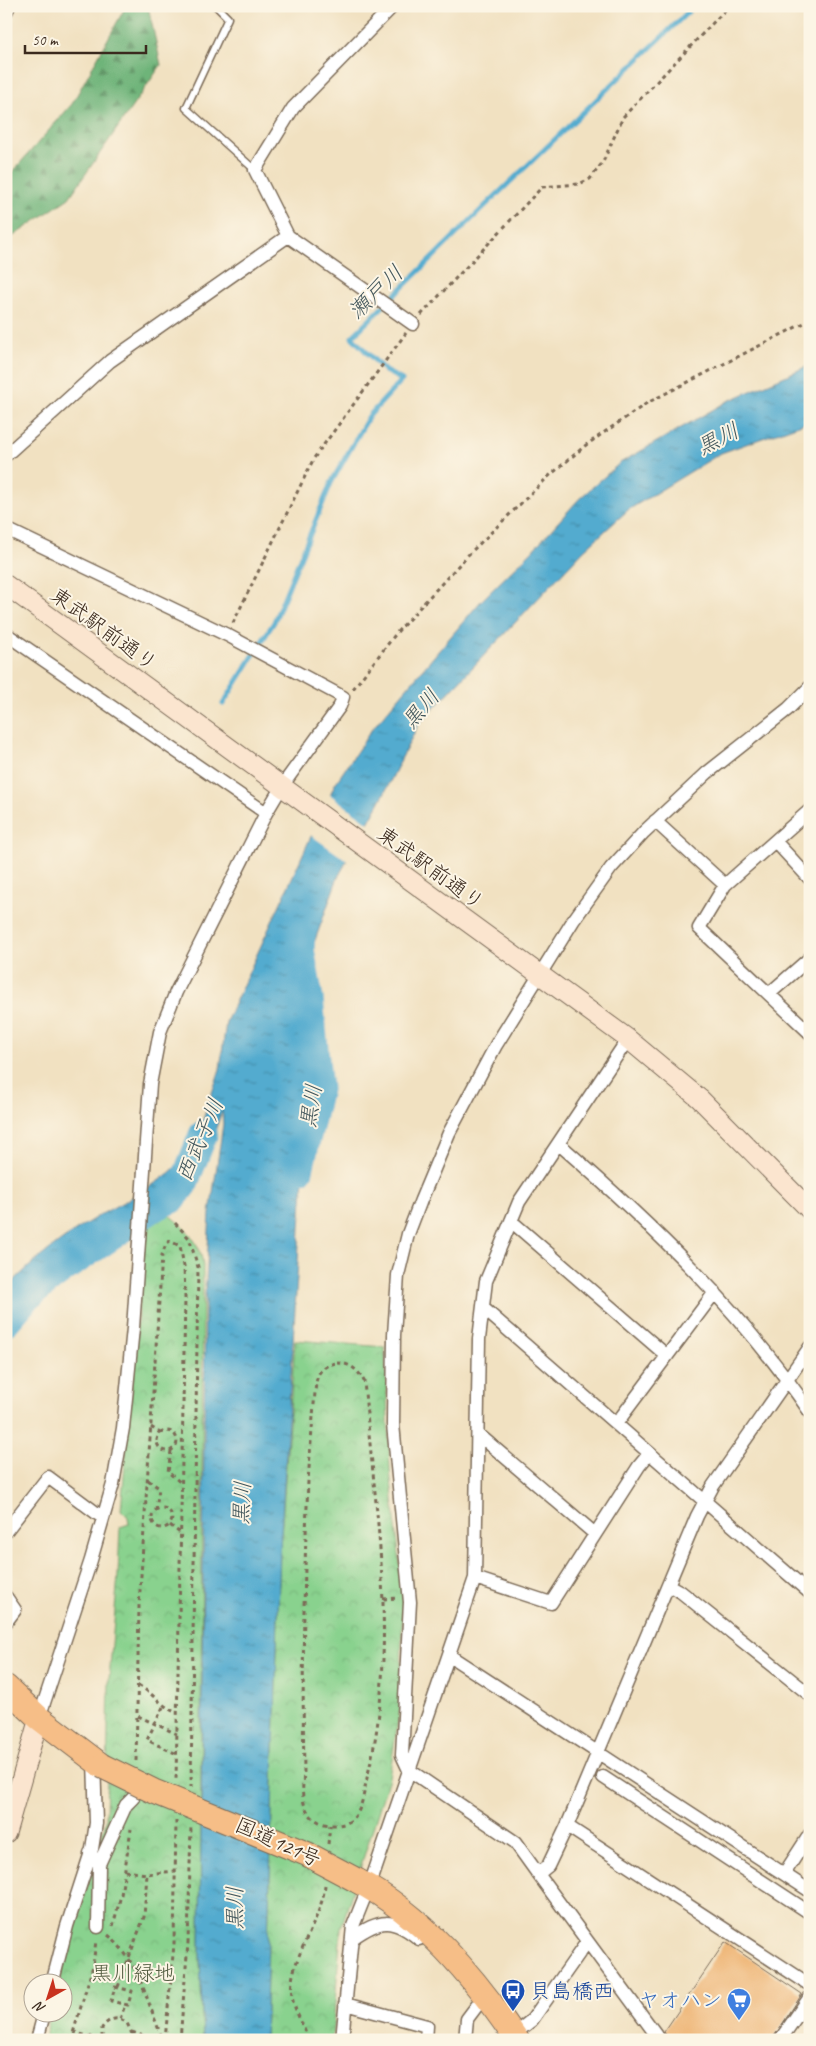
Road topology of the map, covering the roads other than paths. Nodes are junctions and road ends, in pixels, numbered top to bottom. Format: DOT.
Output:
graph roads {
  1 [pos="10,6"];
  2 [pos="216,6"];
  3 [pos="393,6"];
  4 [pos="6,12"];
  5 [pos="254,170"];
  6 [pos="288,236"];
  7 [pos="413,324"];
  8 [pos="6,455"];
  9 [pos="6,529"];
  10 [pos="6,585"];
  11 [pos="6,634"];
  12 [pos="810,687"];
  13 [pos="287,790"];
  14 [pos="810,810"];
  15 [pos="266,813"];
  16 [pos="655,821"];
  17 [pos="775,841"];
  18 [pos="810,879"];
  19 [pos="725,885"];
  20 [pos="810,958"];
  21 [pos="535,971"];
  22 [pos="770,993"];
  23 [pos="810,1033"];
  24 [pos="628,1040"];
  25 [pos="559,1144"];
  26 [pos="810,1210"];
  27 [pos="511,1221"];
  28 [pos="715,1292"];
  29 [pos="483,1308"];
  30 [pos="810,1348"];
  31 [pos="666,1355"];
  32 [pos="786,1379"];
  33 [pos="810,1412"];
  34 [pos="616,1424"];
  35 [pos="478,1434"];
  36 [pos="649,1454"];
  37 [pos="705,1501"];
  38 [pos="103,1518"];
  39 [pos="6,1531"];
  40 [pos="595,1534"];
  41 [pos="475,1578"];
  42 [pos="668,1584"];
  43 [pos="810,1593"];
  44 [pos="6,1597"];
  45 [pos="6,1622"];
  46 [pos="450,1656"];
  47 [pos="6,1687"];
  48 [pos="810,1695"];
  49 [pos="39,1718"];
  50 [pos="596,1752"];
  51 [pos="98,1763"];
  52 [pos="409,1770"];
  53 [pos="603,1778"];
  54 [pos="133,1798"];
  55 [pos="567,1826"];
  56 [pos="6,1833"];
  57 [pos="810,1834"];
  58 [pos="90,1853"];
  59 [pos="100,1864"];
  60 [pos="538,1874"];
  61 [pos="784,1874"];
  62 [pos="362,1883"];
  63 [pos="810,1891"];
  64 [pos="810,1913"];
  65 [pos="98,1926"];
  66 [pos="353,1938"];
  67 [pos="587,1942"];
  68 [pos="464,1970"];
  69 [pos="55,1974"];
  70 [pos="810,1984"];
  71 [pos="485,1995"];
  72 [pos="810,1997"];
  73 [pos="345,2004"];
  74 [pos="42,2024"];
  75 [pos="515,2037"];
  76 [pos="38,2040"];
  77 [pos="342,2040"];
  78 [pos="426,2040"];
  79 [pos="465,2040"];
  80 [pos="660,2040"];
  81 [pos="780,2040"];
  1 -- 4 [label="street"];
  2 -- 5 [label="lane"];
  3 -- 5 [label="street"];
  5 -- 6 [label="street"];
  6 -- 7 [label="street"];
  6 -- 8 [label="street"];
  9 -- 13 [label="street"];
  10 -- 13 [label="street, 東武駅前通り"];
  11 -- 15 [label="street"];
  12 -- 16 [label="street"];
  13 -- 15 [label="street"];
  13 -- 21 [label="street, 東武駅前通り"];
  14 -- 17 [label="street"];
  15 -- 38 [label="street"];
  16 -- 19 [label="street"];
  16 -- 21 [label="street"];
  17 -- 18 [label="street"];
  17 -- 19 [label="street"];
  19 -- 22 [label="street"];
  20 -- 22 [label="street"];
  21 -- 24 [label="street, 東武駅前通り"];
  21 -- 52 [label="street"];
  22 -- 23 [label="street"];
  24 -- 25 [label="street"];
  24 -- 26 [label="street, 東武駅前通り"];
  25 -- 27 [label="street"];
  25 -- 28 [label="street"];
  27 -- 29 [label="street"];
  27 -- 31 [label="street"];
  28 -- 31 [label="street"];
  28 -- 32 [label="street"];
  29 -- 34 [label="street"];
  29 -- 35 [label="street"];
  30 -- 32 [label="street"];
  31 -- 34 [label="street"];
  32 -- 33 [label="street"];
  32 -- 37 [label="street"];
  34 -- 36 [label="street"];
  35 -- 40 [label="street"];
  35 -- 41 [label="street"];
  36 -- 37 [label="street"];
  36 -- 40 [label="street"];
  37 -- 42 [label="street"];
  37 -- 43 [label="street"];
  38 -- 39 [label="street"];
  38 -- 49 [label="street"];
  40 -- 41 [label="street"];
  41 -- 46 [label="street"];
  42 -- 48 [label="street"];
  42 -- 50 [label="street"];
  44 -- 45 [label="street"];
  46 -- 50 [label="street"];
  46 -- 52 [label="street"];
  47 -- 49 [label="highway, 国道121号"];
  49 -- 51 [label="highway, 国道121号"];
  49 -- 56 [label="street"];
  50 -- 55 [label="street"];
  50 -- 61 [label="street"];
  51 -- 58 [label="street"];
  51 -- 62 [label="highway, 国道121号, bridge"];
  52 -- 60 [label="street"];
  52 -- 62 [label="street"];
  53 -- 64 [label="street"];
  54 -- 59 [label="street"];
  55 -- 60 [label="street"];
  55 -- 70 [label="street"];
  57 -- 61 [label="street"];
  58 -- 59 [label="street"];
  58 -- 69 [label="street"];
  59 -- 65 [label="street"];
  60 -- 67 [label="street"];
  61 -- 63 [label="street"];
  62 -- 66 [label="street"];
  62 -- 68 [label="highway, 国道121号"];
  66 -- 68 [label="street"];
  66 -- 73 [label="street"];
  67 -- 75 [label="street"];
  67 -- 80 [label="street"];
  68 -- 71 [label="highway, 国道121号"];
  71 -- 75 [label="highway, 国道121号"];
  71 -- 79 [label="street"];
  72 -- 81 [label="street"];
  73 -- 77 [label="street"];
  73 -- 78 [label="street"];
  74 -- 76 [label="street"];
}
